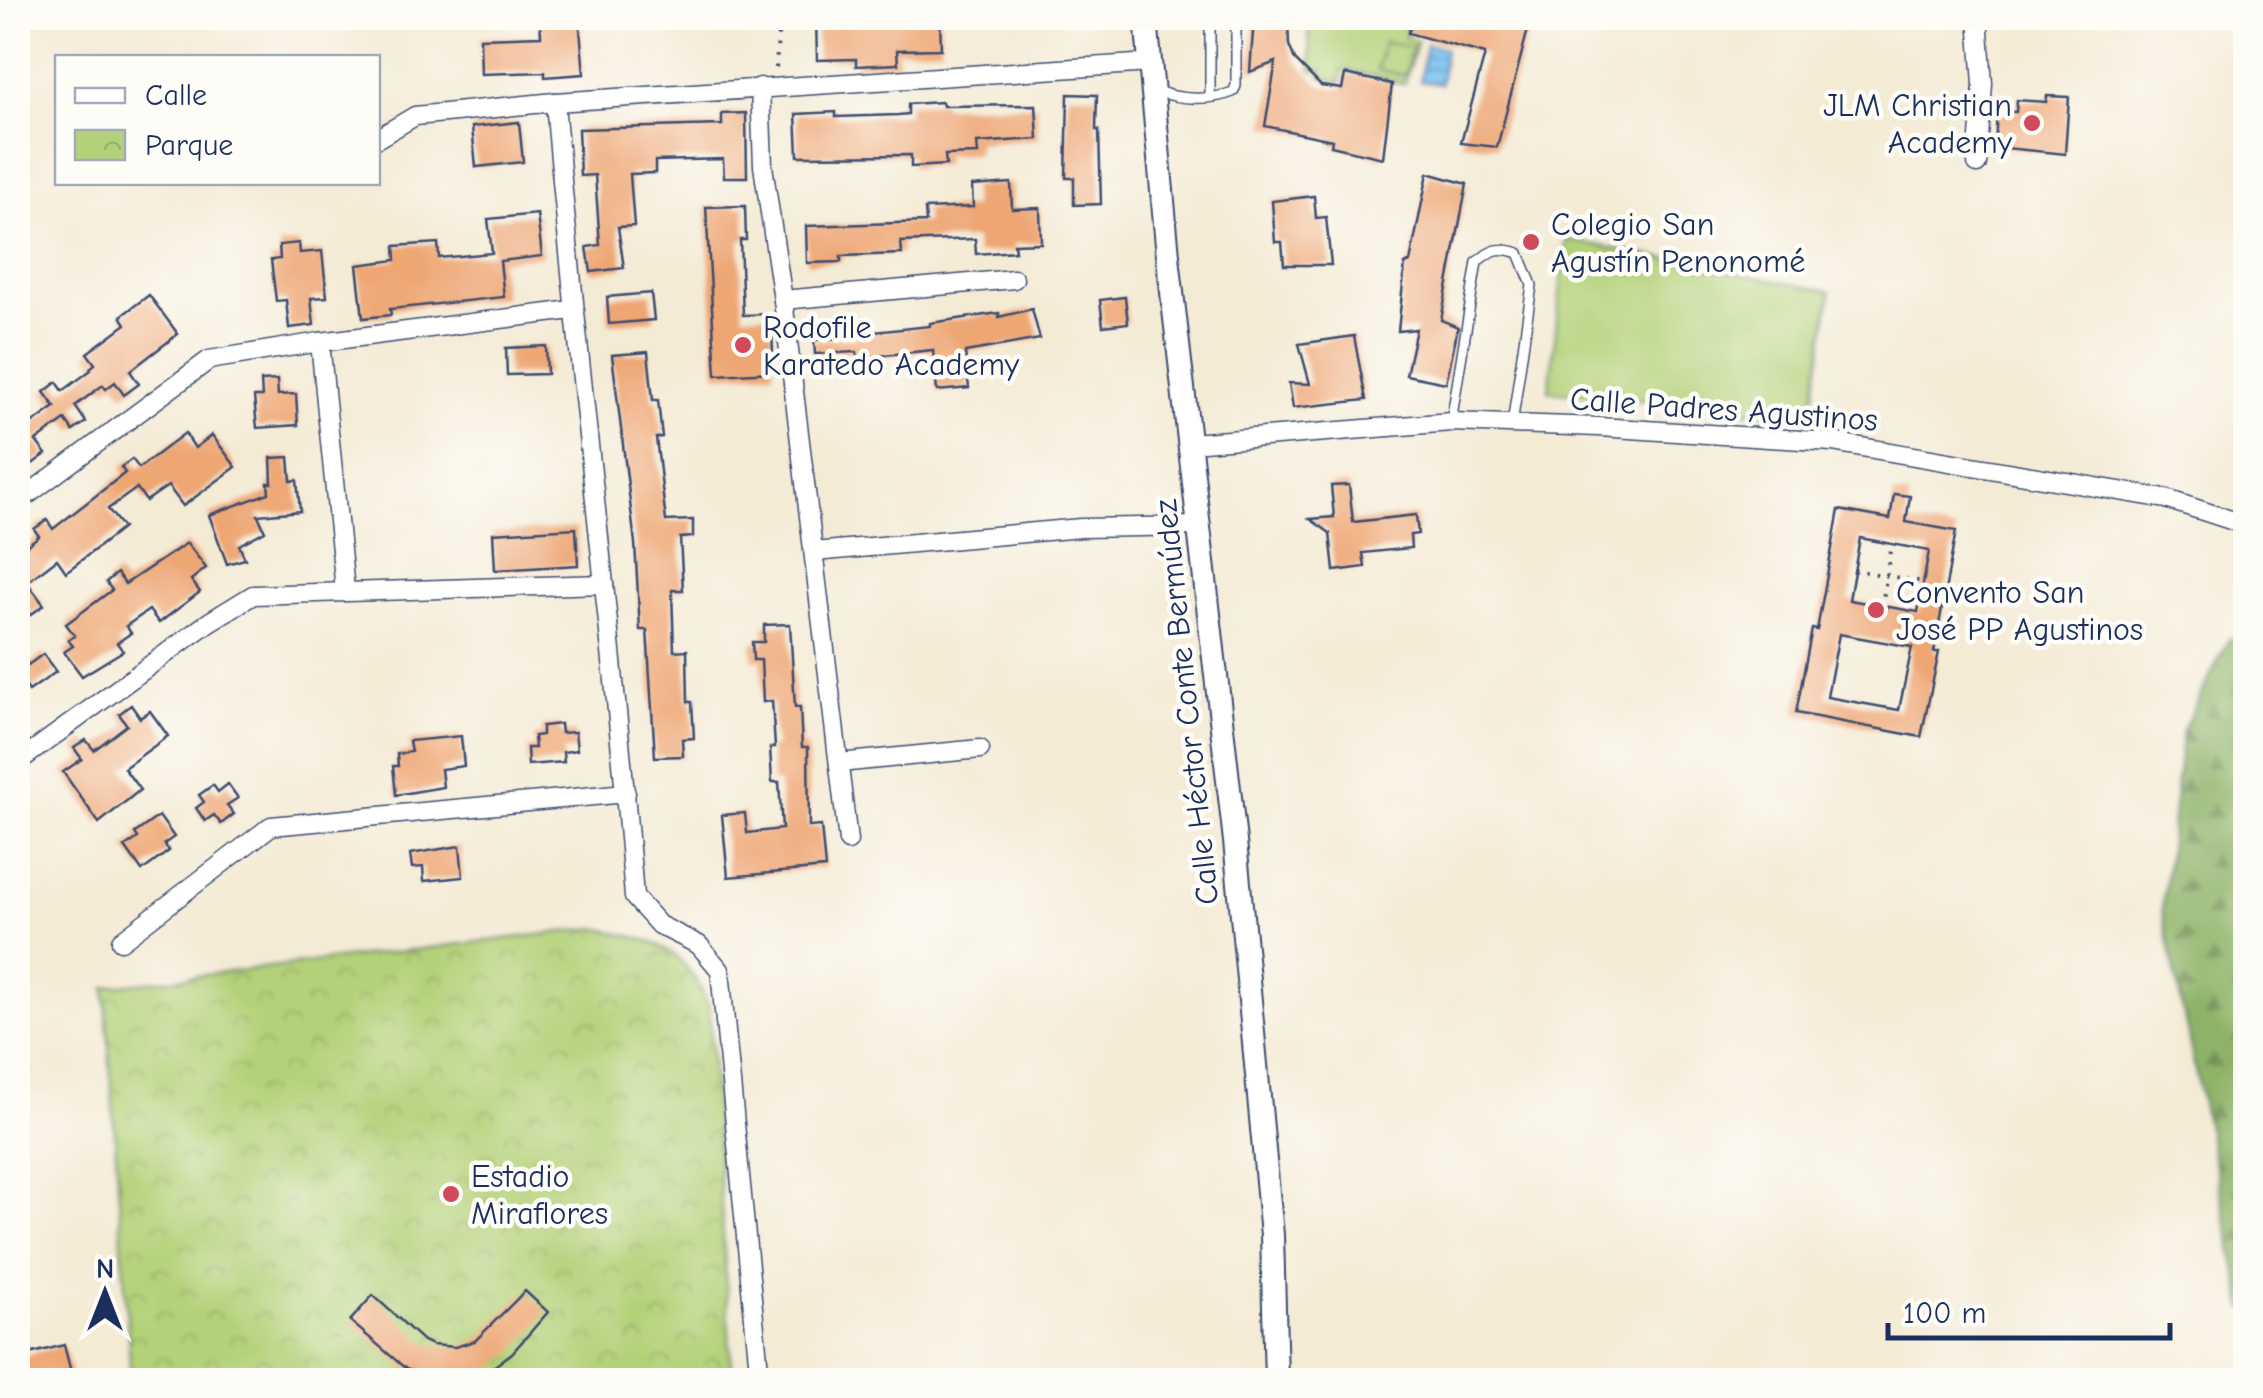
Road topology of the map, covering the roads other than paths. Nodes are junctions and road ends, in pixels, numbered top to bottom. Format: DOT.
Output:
graph roads {
  1 [pos="1146,18"];
  2 [pos="1210,18"];
  3 [pos="1236,18"];
  4 [pos="1978,18"];
  5 [pos="1151,63"];
  6 [pos="768,87"];
  7 [pos="1154,90"];
  8 [pos="1210,97"];
  9 [pos="555,102"];
  10 [pos="380,137"];
  11 [pos="1977,164"];
  12 [pos="1014,279"];
  13 [pos="783,300"];
  14 [pos="572,310"];
  15 [pos="320,342"];
  16 [pos="1451,422"];
  17 [pos="1512,425"];
  18 [pos="1191,444"];
  19 [pos="18,502"];
  20 [pos="1200,526"];
  21 [pos="2246,526"];
  22 [pos="814,552"];
  23 [pos="604,584"];
  24 [pos="345,590"];
  25 [pos="980,749"];
  26 [pos="18,762"];
  27 [pos="839,763"];
  28 [pos="626,793"];
  29 [pos="848,841"];
  30 [pos="121,941"];
  31 [pos="760,1380"];
  32 [pos="1276,1380"];
  1 -- 5 [label="street, Calle Héctor Conte Bermúdez"];
  2 -- 8 [label="lane"];
  3 -- 8 [label="lane"];
  4 -- 11 [label="street"];
  5 -- 6 [label="street"];
  5 -- 7 [label="street, Calle Héctor Conte Bermúdez"];
  6 -- 9 [label="street"];
  6 -- 13 [label="street"];
  7 -- 8 [label="lane"];
  7 -- 18 [label="street, Calle Héctor Conte Bermúdez"];
  9 -- 10 [label="street"];
  9 -- 14 [label="street"];
  12 -- 13 [label="street"];
  13 -- 22 [label="street"];
  14 -- 15 [label="street"];
  14 -- 23 [label="street"];
  15 -- 19 [label="street"];
  15 -- 24 [label="street"];
  16 -- 17 [label="street, Calle Padres Agustinos"];
  16 -- 17 [label="lane"];
  16 -- 18 [label="street, Calle Padres Agustinos"];
  17 -- 21 [label="street, Calle Padres Agustinos"];
  18 -- 20 [label="street, Calle Héctor Conte Bermúdez"];
  20 -- 22 [label="street"];
  20 -- 32 [label="street, Calle Héctor Conte Bermúdez"];
  22 -- 27 [label="street"];
  23 -- 24 [label="street"];
  23 -- 28 [label="street"];
  24 -- 26 [label="street"];
  25 -- 27 [label="street"];
  27 -- 29 [label="street"];
  28 -- 30 [label="street"];
  28 -- 31 [label="street"];
}
